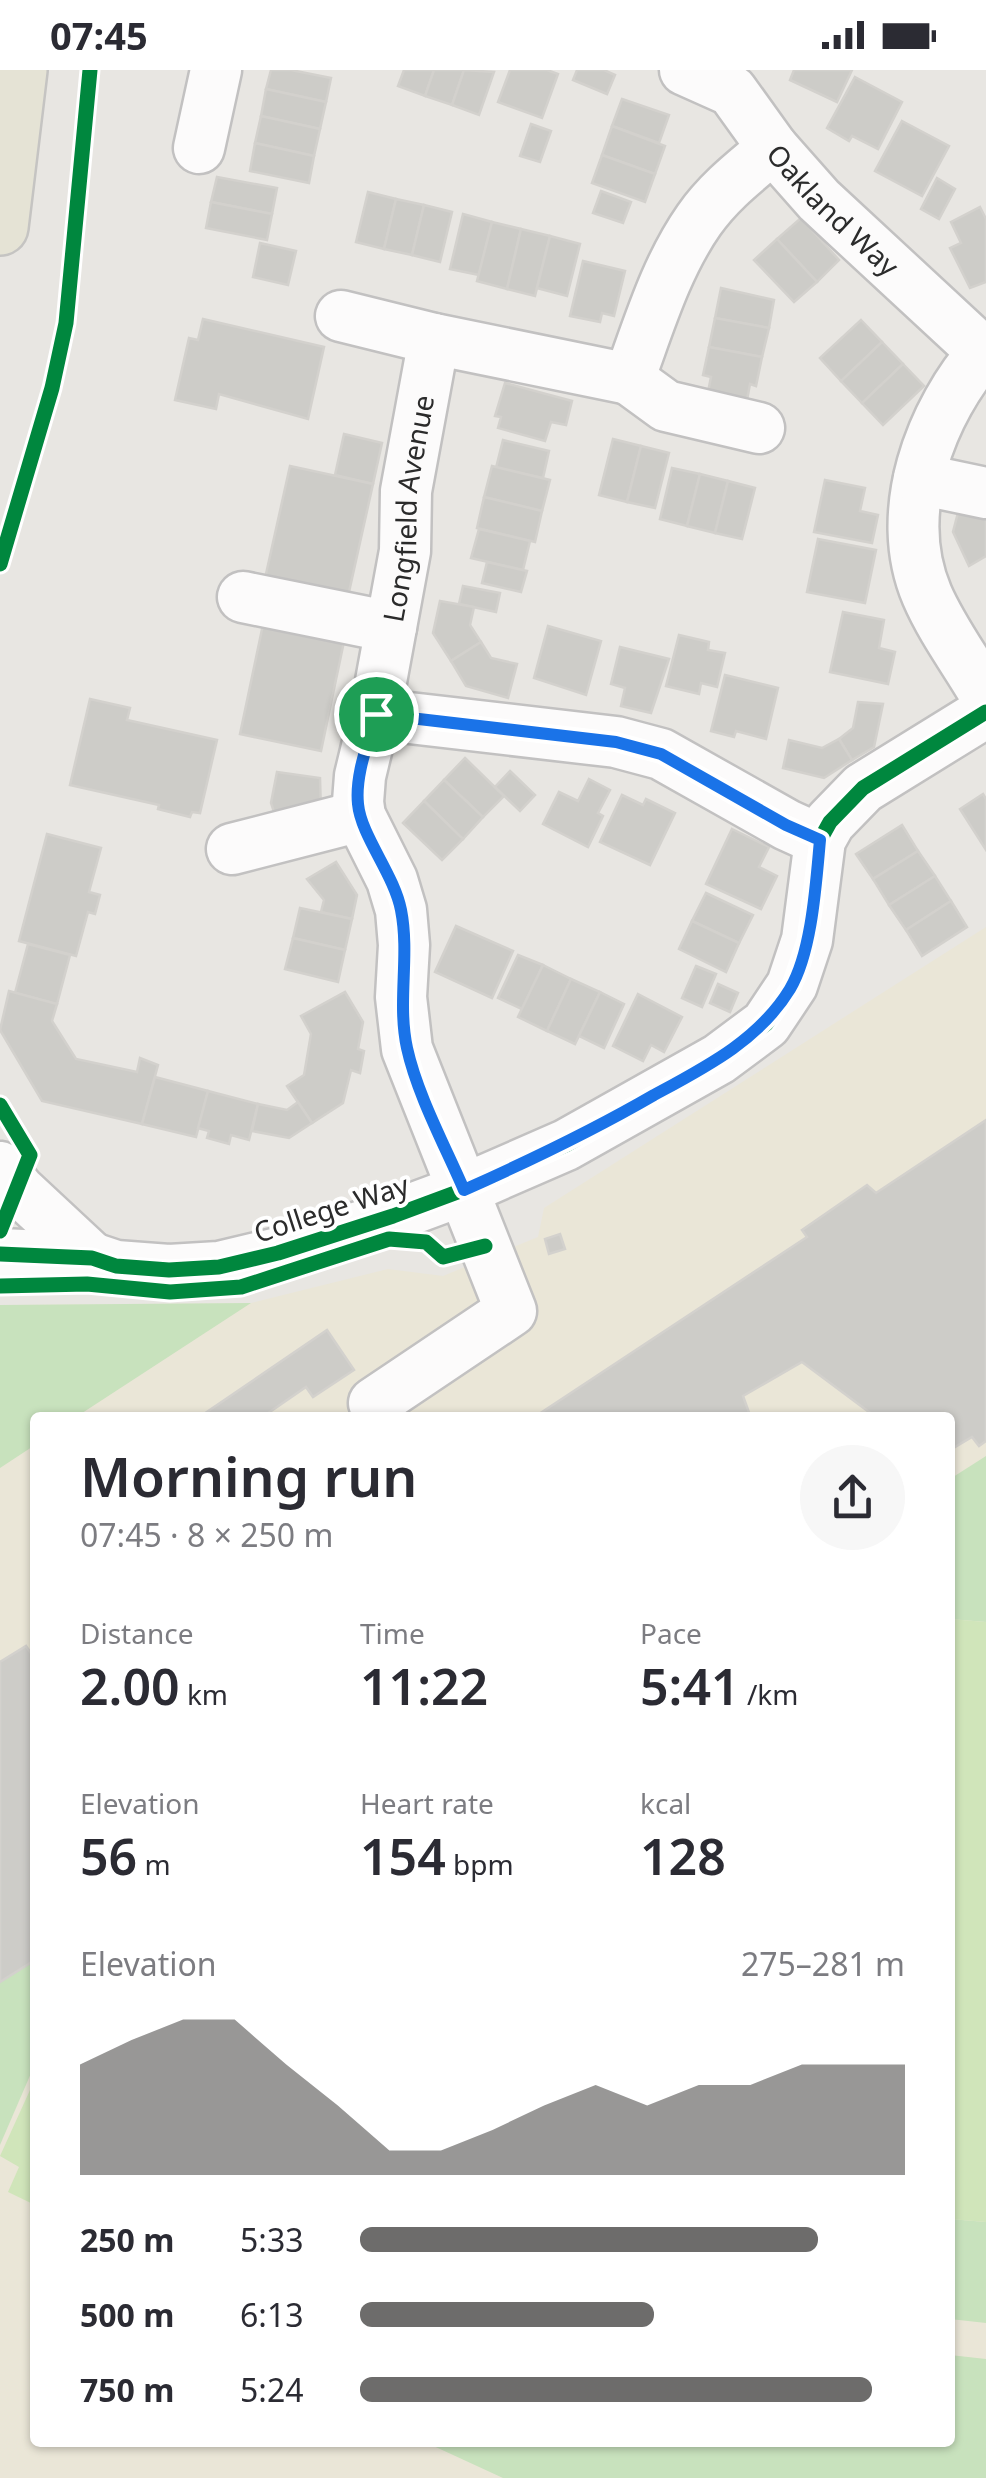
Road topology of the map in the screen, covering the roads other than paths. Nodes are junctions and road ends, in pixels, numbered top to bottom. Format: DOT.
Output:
graph roads {
  1 [pos="19,70"];
  2 [pos="216,70"];
  3 [pos="685,70"];
  4 [pos="199,148"];
  5 [pos="773,148"];
  6 [pos="0,228"];
  7 [pos="340,316"];
  8 [pos="434,340"];
  9 [pos="984,351"];
  10 [pos="629,378"];
  11 [pos="759,428"];
  12 [pos="919,479"];
  13 [pos="986,494"];
  14 [pos="243,597"];
  15 [pos="391,627"];
  16 [pos="986,696"];
  17 [pos="986,712"];
  18 [pos="376,714"];
  19 [pos="360,816"];
  20 [pos="820,840"];
  21 [pos="232,850"];
  22 [pos="0,1167"];
  23 [pos="464,1190"];
  24 [pos="0,1254"];
  25 [pos="92,1258"];
  26 [pos="374,1404"];
  1 -- 6 [label="main road"];
  2 -- 4 [label="street"];
  3 -- 5 [label="street, Oakland Way"];
  5 -- 9 [label="street, Oakland Way"];
  5 -- 10 [label="street"];
  7 -- 8 [label="street"];
  8 -- 10 [label="street"];
  8 -- 15 [label="street, Longfield Avenue"];
  9 -- 12 [label="street"];
  10 -- 11 [label="street"];
  12 -- 13 [label="street"];
  12 -- 16 [label="street"];
  14 -- 15 [label="street"];
  15 -- 18 [label="street, Longfield Avenue"];
  17 -- 20 [label="street, College Way"];
  18 -- 19 [label="street, Longfield Avenue"];
  18 -- 20 [label="street"];
  19 -- 21 [label="street"];
  19 -- 23 [label="street, Longfield Avenue"];
  20 -- 23 [label="street, College Way"];
  22 -- 25 [label="street"];
  23 -- 25 [label="street, College Way"];
  23 -- 26 [label="street, Longfield Avenue"];
  24 -- 25 [label="street, College Way"];
}
